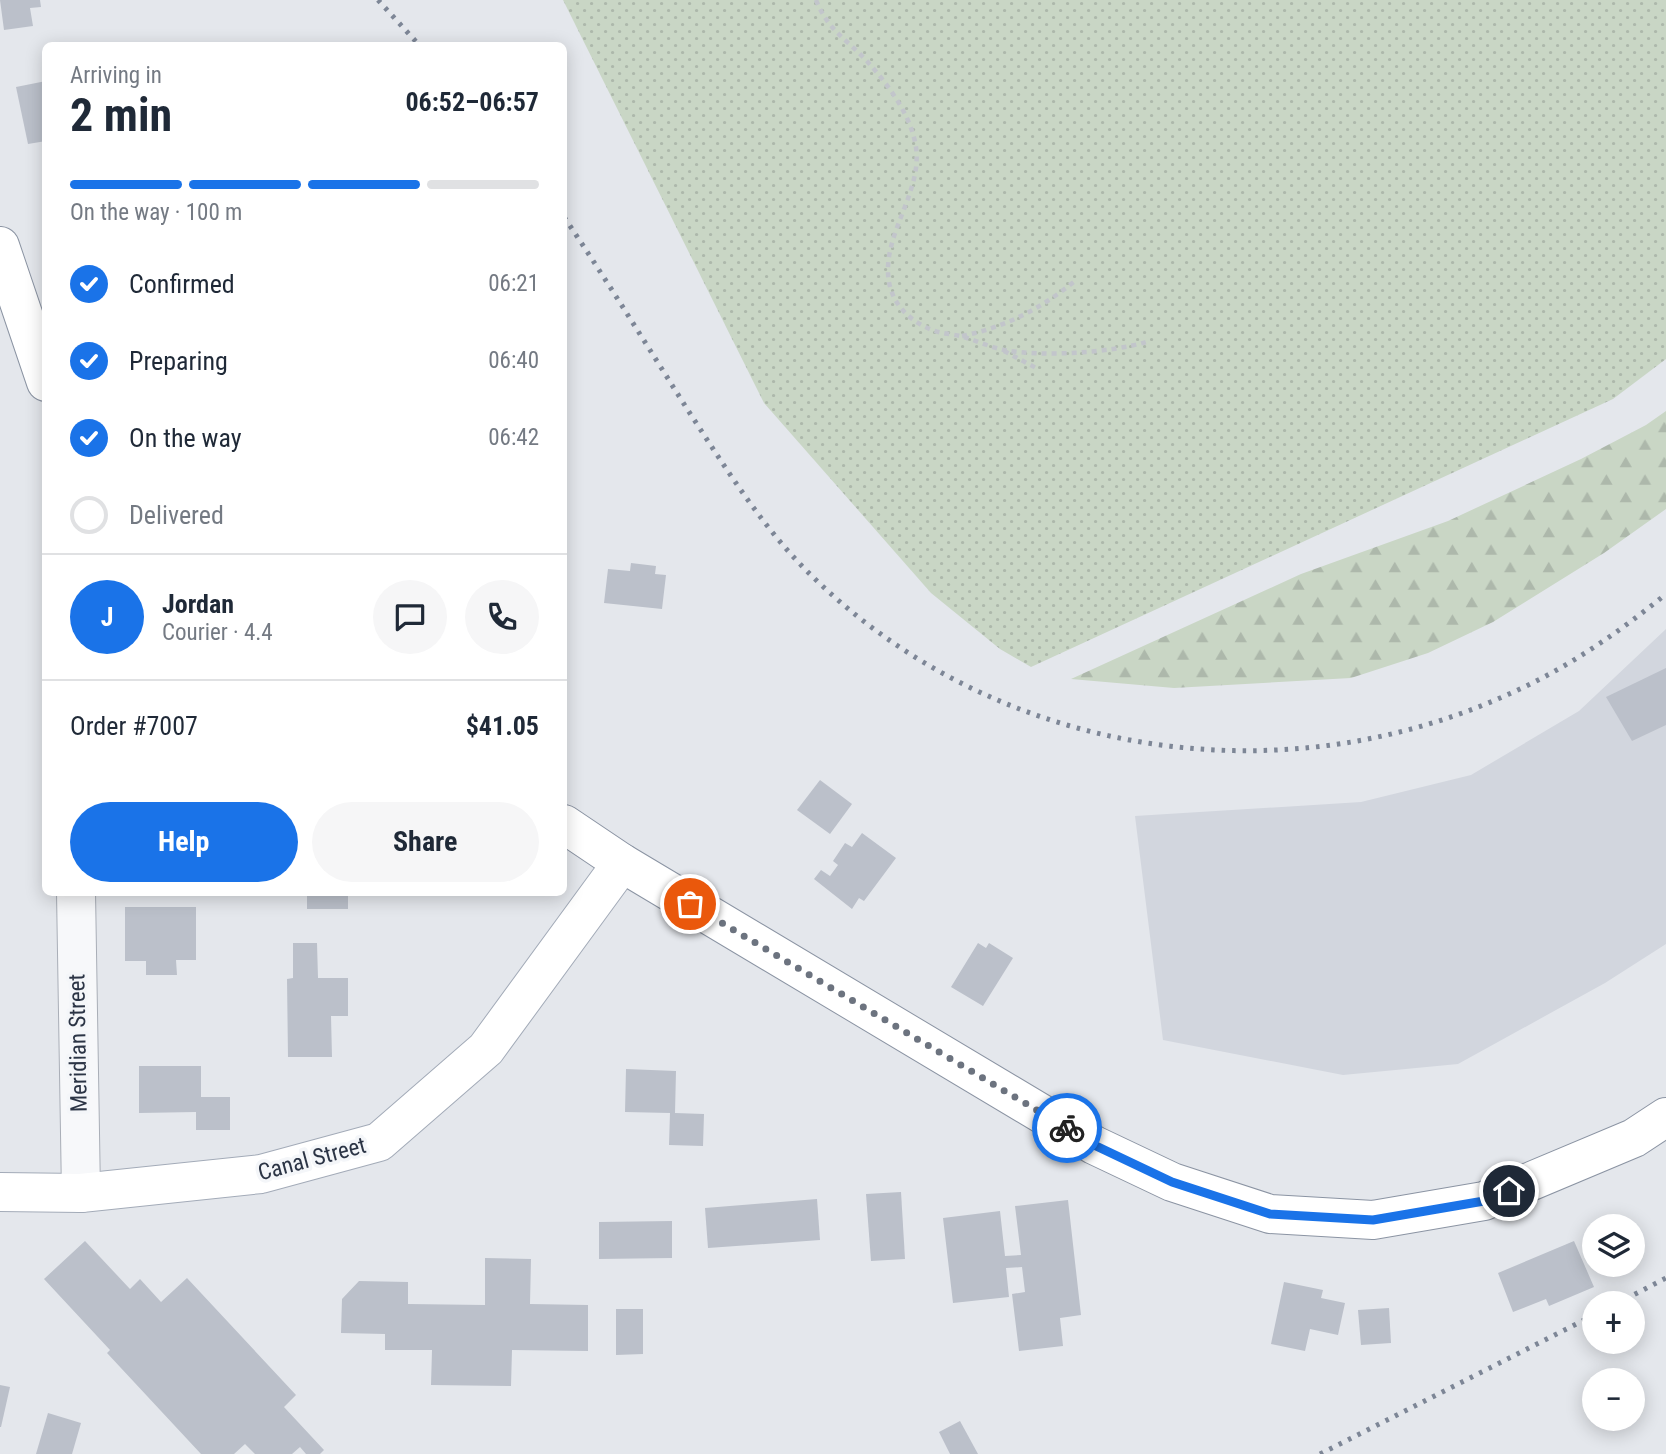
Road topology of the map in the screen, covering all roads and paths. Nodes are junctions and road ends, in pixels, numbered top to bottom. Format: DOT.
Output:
graph roads {
  1 [pos="816,0"];
  2 [pos="0,246"];
  3 [pos="1075,281"];
  4 [pos="961,336"];
  5 [pos="1146,342"];
  6 [pos="1000,349"];
  7 [pos="1038,369"];
  8 [pos="42,370"];
  9 [pos="567,826"];
  10 [pos="622,863"];
  11 [pos="76,896"];
  12 [pos="1666,1117"];
  13 [pos="0,1192"];
  14 [pos="81,1193"];
  1 -- 4 [label="path"];
  2 -- 8 [label="main road"];
  3 -- 4 [label="path"];
  4 -- 6 [label="path"];
  5 -- 6 [label="path"];
  6 -- 7 [label="path"];
  9 -- 10 [label="main road"];
  10 -- 12 [label="main road"];
  10 -- 14 [label="main road, Canal Street"];
  11 -- 14 [label="street, Meridian Street"];
  13 -- 14 [label="main road, Canal Street"];
}
